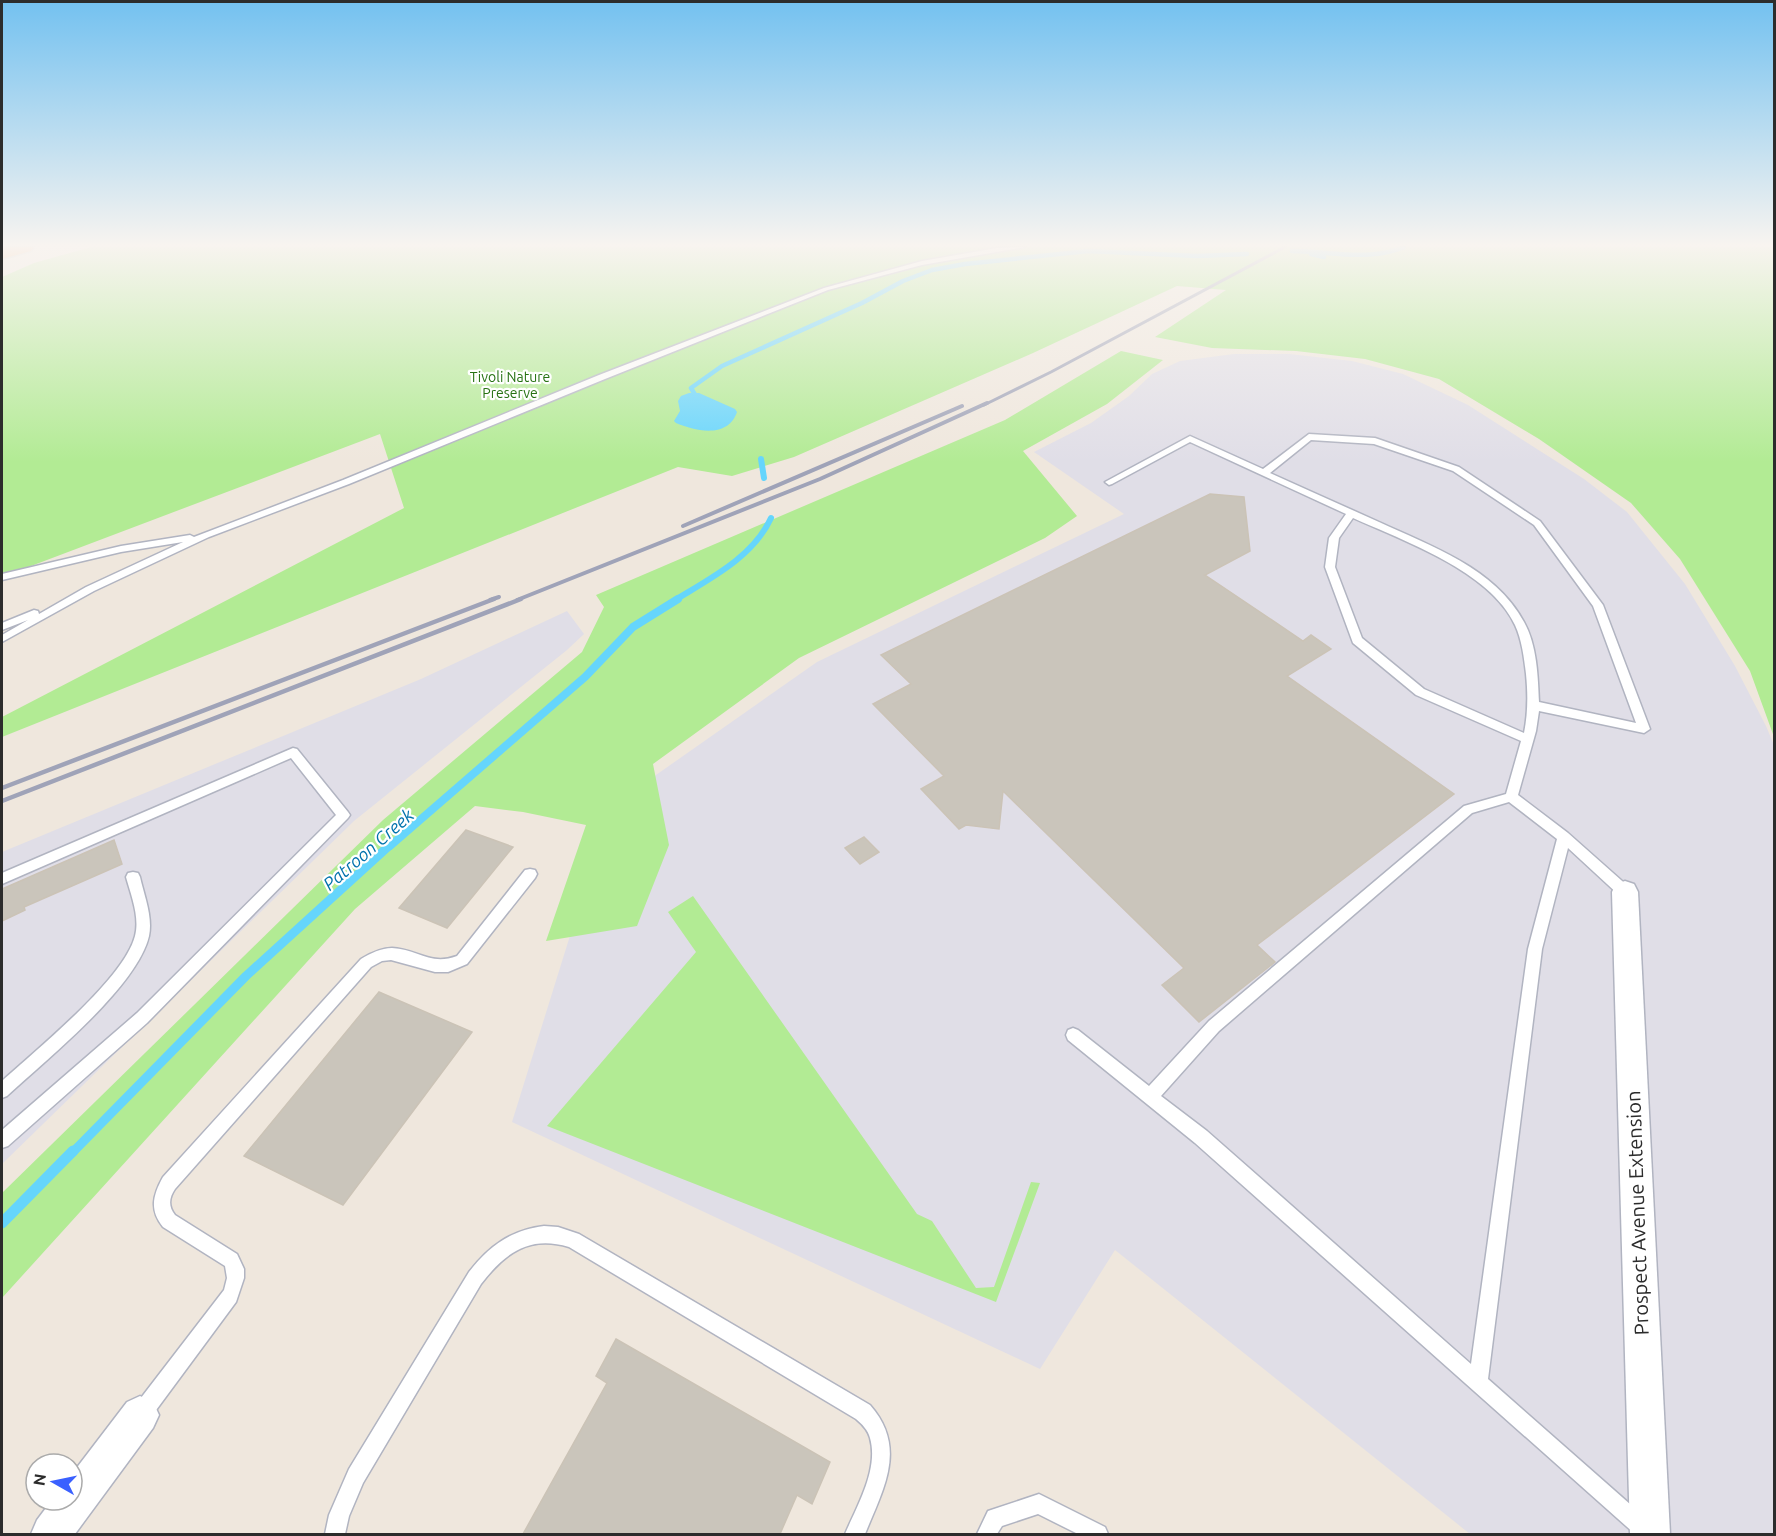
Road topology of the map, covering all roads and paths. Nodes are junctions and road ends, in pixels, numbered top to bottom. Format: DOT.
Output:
graph roads {
  1 [pos="750,319"];
  2 [pos="1264,473"];
  3 [pos="1109,482"];
  4 [pos="1352,513"];
  5 [pos="206,535"];
  6 [pos="2,577"];
  7 [pos="90,589"];
  8 [pos="2,627"];
  9 [pos="2,639"];
  10 [pos="1532,705"];
  11 [pos="1527,739"];
  12 [pos="1510,797"];
  13 [pos="1564,837"];
  14 [pos="530,874"];
  15 [pos="133,877"];
  16 [pos="2,879"];
  17 [pos="1624,892"];
  18 [pos="1073,1035"];
  19 [pos="2,1091"];
  20 [pos="1150,1097"];
  21 [pos="2,1140"];
  22 [pos="1478,1383"];
  23 [pos="140,1415"];
  24 [pos="51,1534"];
  25 [pos="335,1534"];
  26 [pos="855,1534"];
  27 [pos="987,1534"];
  28 [pos="1098,1534"];
  29 [pos="1649,1534"];
  1 -- 5 [label="lane"];
  2 -- 3 [label="lane"];
  2 -- 4 [label="lane"];
  2 -- 10 [label="lane"];
  4 -- 10 [label="lane"];
  4 -- 11 [label="lane"];
  5 -- 6 [label="lane"];
  5 -- 7 [label="lane"];
  7 -- 8 [label="lane"];
  7 -- 9 [label="lane"];
  10 -- 11 [label="lane"];
  11 -- 12 [label="lane"];
  12 -- 13 [label="lane"];
  12 -- 20 [label="lane"];
  13 -- 17 [label="lane"];
  13 -- 22 [label="lane"];
  14 -- 23 [label="lane"];
  15 -- 19 [label="lane"];
  16 -- 21 [label="lane"];
  17 -- 29 [label="street, Prospect Avenue Extension"];
  18 -- 20 [label="lane"];
  20 -- 22 [label="lane"];
  22 -- 29 [label="lane"];
  23 -- 24 [label="street"];
  25 -- 26 [label="lane"];
  27 -- 28 [label="lane"];
}
